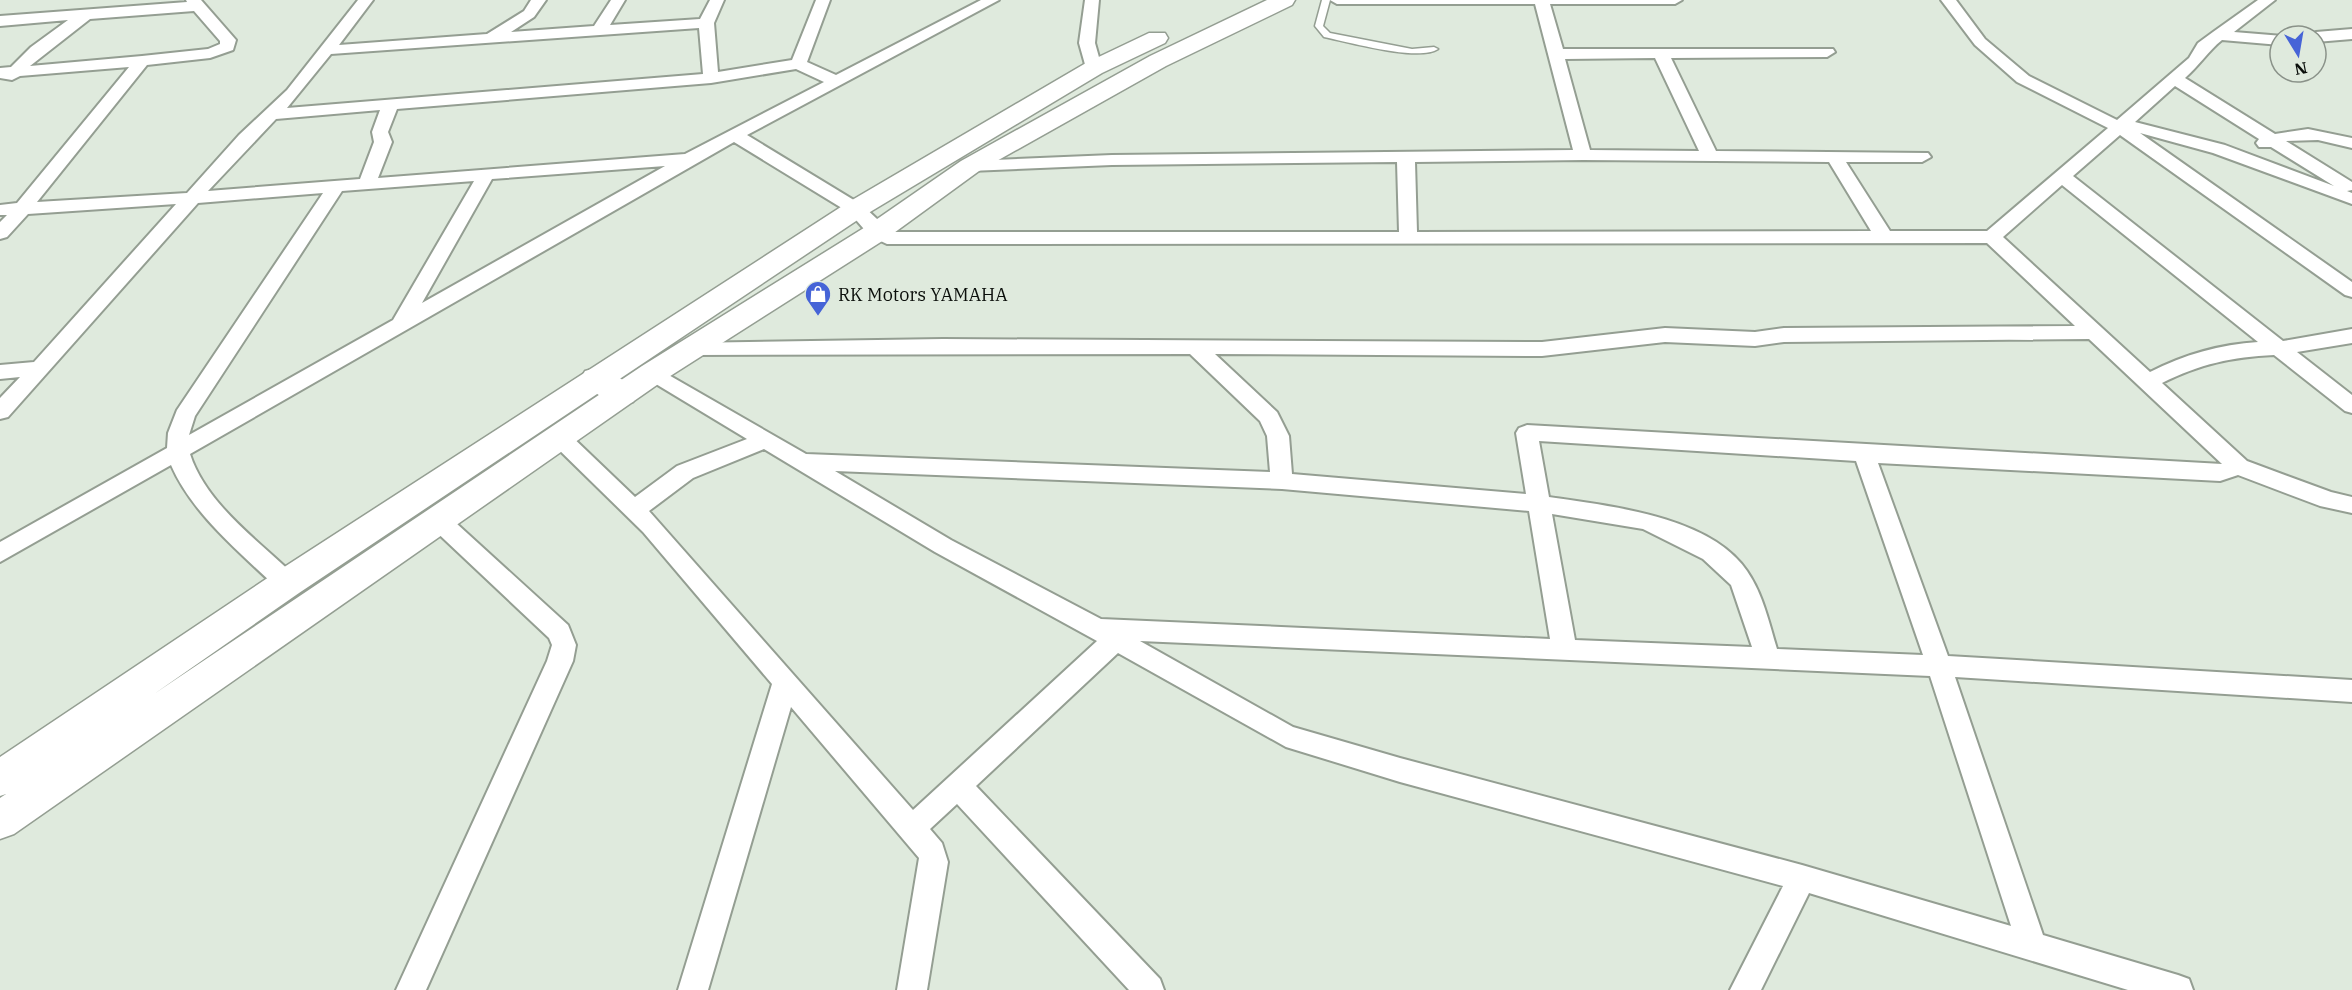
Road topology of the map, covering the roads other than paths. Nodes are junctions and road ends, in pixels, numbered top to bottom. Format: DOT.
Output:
graph roads {
  1 [pos="366,0"];
  2 [pos="539,0"];
  3 [pos="618,0"];
  4 [pos="717,0"];
  5 [pos="824,0"];
  6 [pos="992,0"];
  7 [pos="1092,0"];
  8 [pos="1238,0"];
  9 [pos="1284,0"];
  10 [pos="1326,0"];
  11 [pos="1337,0"];
  12 [pos="1675,0"];
  13 [pos="1948,0"];
  14 [pos="2268,0"];
  15 [pos="1542,1"];
  16 [pos="196,3"];
  17 [pos="85,15"];
  18 [pos="0,21"];
  19 [pos="706,23"];
  20 [pos="599,31"];
  21 [pos="2352,34"];
  22 [pos="2218,35"];
  23 [pos="2328,36"];
  24 [pos="490,39"];
  25 [pos="2268,39"];
  26 [pos="1434,49"];
  27 [pos="328,50"];
  28 [pos="1827,52"];
  29 [pos="1556,54"];
  30 [pos="1661,54"];
  31 [pos="142,61"];
  32 [pos="798,64"];
  33 [pos="1094,68"];
  34 [pos="8,72"];
  35 [pos="711,78"];
  36 [pos="2175,79"];
  37 [pos="837,82"];
  38 [pos="0,88"];
  39 [pos="390,104"];
  40 [pos="271,114"];
  41 [pos="2123,126"];
  42 [pos="735,135"];
  43 [pos="2273,140"];
  44 [pos="2352,143"];
  45 [pos="2219,149"];
  46 [pos="1583,155"];
  47 [pos="1710,155"];
  48 [pos="1834,156"];
  49 [pos="1922,157"];
  50 [pos="691,158"];
  51 [pos="1406,158"];
  52 [pos="970,166"];
  53 [pos="487,173"];
  54 [pos="2063,177"];
  55 [pos="367,184"];
  56 [pos="337,186"];
  57 [pos="2352,190"];
  58 [pos="192,198"];
  59 [pos="2352,199"];
  60 [pos="24,207"];
  61 [pos="856,209"];
  62 [pos="0,210"];
  63 [pos="877,232"];
  64 [pos="0,233"];
  65 [pos="1408,236"];
  66 [pos="1884,237"];
  67 [pos="1992,237"];
  68 [pos="2352,291"];
  69 [pos="402,322"];
  70 [pos="2093,332"];
  71 [pos="2352,336"];
  72 [pos="1195,347"];
  73 [pos="694,348"];
  74 [pos="2279,348"];
  75 [pos="39,368"];
  76 [pos="0,372"];
  77 [pos="654,373"];
  78 [pos="596,378"];
  79 [pos="2146,382"];
  80 [pos="622,394"];
  81 [pos="2352,406"];
  82 [pos="0,412"];
  83 [pos="559,437"];
  84 [pos="765,440"];
  85 [pos="178,452"];
  86 [pos="1864,454"];
  87 [pos="802,462"];
  88 [pos="2239,467"];
  89 [pos="1282,481"];
  90 [pos="1537,503"];
  91 [pos="2352,505"];
  92 [pos="634,510"];
  93 [pos="437,519"];
  94 [pos="0,553"];
  95 [pos="287,583"];
  96 [pos="1106,634"];
  97 [pos="1564,650"];
  98 [pos="1768,659"];
  99 [pos="1939,666"];
  100 [pos="785,684"];
  101 [pos="2352,691"];
  102 [pos="0,779"];
  103 [pos="958,786"];
  104 [pos="0,820"];
  105 [pos="911,829"];
  106 [pos="1802,878"];
  107 [pos="2032,946"];
  108 [pos="411,990"];
  109 [pos="693,990"];
  110 [pos="912,990"];
  111 [pos="1149,990"];
  112 [pos="1745,990"];
  113 [pos="2178,990"];
  1 -- 27 [label="street"];
  2 -- 24 [label="street"];
  3 -- 20 [label="street"];
  4 -- 19 [label="street"];
  5 -- 32 [label="street"];
  6 -- 37 [label="street"];
  7 -- 33 [label="street"];
  8 -- 33 [label="main road"];
  9 -- 52 [label="main road"];
  10 -- 26 [label="lane"];
  11 -- 15 [label="street"];
  12 -- 15 [label="street"];
  13 -- 41 [label="street"];
  14 -- 22 [label="street"];
  15 -- 29 [label="street"];
  16 -- 17 [label="street"];
  16 -- 31 [label="street"];
  17 -- 18 [label="street"];
  17 -- 34 [label="street"];
  19 -- 20 [label="street"];
  19 -- 35 [label="street"];
  20 -- 24 [label="street"];
  21 -- 23 [label="street"];
  22 -- 25 [label="street"];
  22 -- 36 [label="street"];
  24 -- 27 [label="street"];
  27 -- 40 [label="street"];
  28 -- 30 [label="street"];
  29 -- 30 [label="street"];
  29 -- 46 [label="street"];
  30 -- 47 [label="street"];
  31 -- 34 [label="street"];
  31 -- 60 [label="street"];
  32 -- 35 [label="street"];
  32 -- 37 [label="street"];
  33 -- 61 [label="main road"];
  34 -- 38 [label="street"];
  35 -- 39 [label="street"];
  36 -- 41 [label="street"];
  36 -- 43 [label="street"];
  37 -- 42 [label="street"];
  39 -- 40 [label="street"];
  39 -- 55 [label="street"];
  40 -- 58 [label="street"];
  41 -- 45 [label="street"];
  41 -- 54 [label="street"];
  41 -- 68 [label="street"];
  42 -- 50 [label="street"];
  42 -- 61 [label="street"];
  43 -- 44 [label="street"];
  43 -- 45 [label="street"];
  43 -- 57 [label="street"];
  45 -- 59 [label="street"];
  46 -- 47 [label="street"];
  46 -- 51 [label="street"];
  47 -- 48 [label="street"];
  48 -- 49 [label="street"];
  48 -- 66 [label="street"];
  50 -- 53 [label="street"];
  50 -- 69 [label="street"];
  51 -- 52 [label="street"];
  51 -- 65 [label="street"];
  52 -- 63 [label="main road"];
  53 -- 55 [label="street"];
  53 -- 69 [label="street"];
  54 -- 67 [label="street"];
  54 -- 74 [label="street"];
  55 -- 56 [label="street"];
  56 -- 58 [label="street"];
  56 -- 85 [label="street"];
  58 -- 60 [label="street"];
  58 -- 75 [label="street"];
  60 -- 62 [label="street"];
  60 -- 64 [label="street"];
  61 -- 63 [label="street"];
  61 -- 78 [label="main road"];
  63 -- 65 [label="street"];
  63 -- 73 [label="main road"];
  65 -- 66 [label="street"];
  66 -- 67 [label="street"];
  67 -- 70 [label="street"];
  69 -- 85 [label="street"];
  70 -- 72 [label="street"];
  70 -- 79 [label="street"];
  71 -- 74 [label="street"];
  72 -- 73 [label="street"];
  72 -- 89 [label="street"];
  73 -- 77 [label="main road"];
  74 -- 79 [label="street"];
  74 -- 81 [label="street"];
  75 -- 76 [label="street"];
  75 -- 82 [label="street"];
  77 -- 80 [label="main road"];
  77 -- 84 [label="street"];
  78 -- 80 [label="main road"];
  78 -- 95 [label="main road"];
  79 -- 88 [label="street"];
  80 -- 83 [label="main road"];
  83 -- 92 [label="street"];
  83 -- 93 [label="main road"];
  84 -- 87 [label="street"];
  84 -- 92 [label="street"];
  85 -- 94 [label="street"];
  85 -- 95 [label="street"];
  86 -- 88 [label="street"];
  86 -- 90 [label="street"];
  86 -- 99 [label="street"];
  87 -- 89 [label="street"];
  87 -- 96 [label="street"];
  88 -- 91 [label="street"];
  89 -- 90 [label="street"];
  90 -- 97 [label="street"];
  90 -- 98 [label="street"];
  92 -- 100 [label="street"];
  93 -- 104 [label="main road"];
  93 -- 108 [label="street"];
  95 -- 102 [label="main road"];
  96 -- 97 [label="street"];
  96 -- 103 [label="street"];
  96 -- 106 [label="street"];
  97 -- 98 [label="street"];
  98 -- 99 [label="street"];
  99 -- 101 [label="street"];
  99 -- 107 [label="street"];
  100 -- 105 [label="street"];
  100 -- 109 [label="street"];
  103 -- 105 [label="street"];
  103 -- 111 [label="street"];
  105 -- 110 [label="street"];
  106 -- 107 [label="street"];
  106 -- 112 [label="street"];
  107 -- 113 [label="street"];
}
